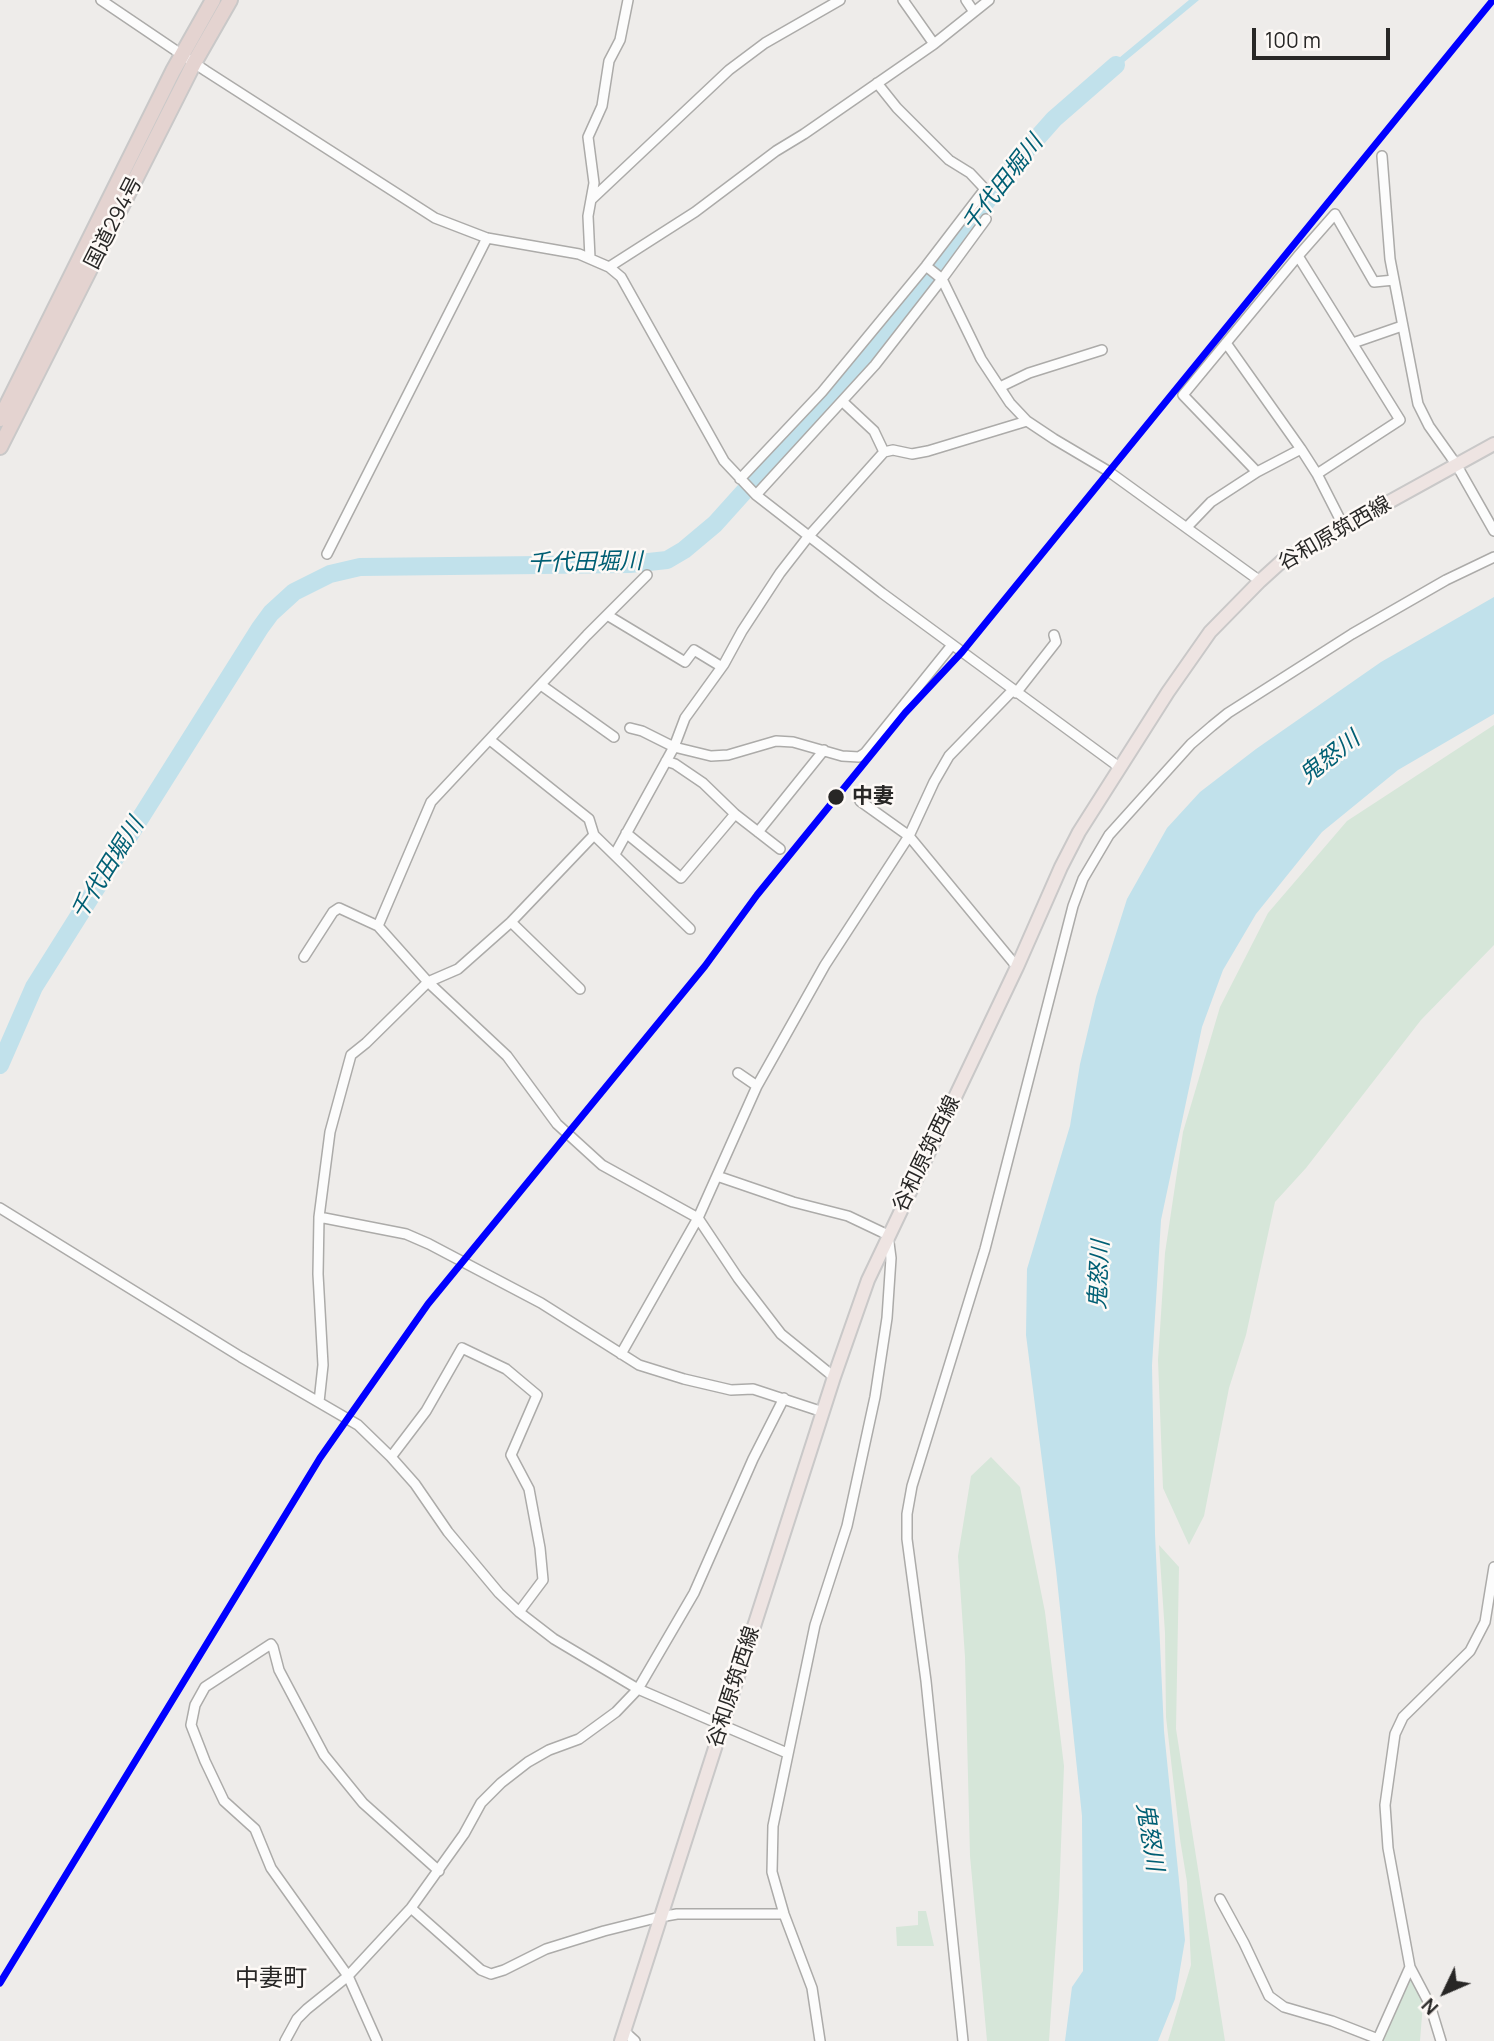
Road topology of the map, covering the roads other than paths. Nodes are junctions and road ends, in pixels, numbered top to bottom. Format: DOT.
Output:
graph roads {
  1 [pos="101,0"];
  2 [pos="213,0"];
  3 [pos="230,0"];
  4 [pos="628,0"];
  5 [pos="840,0"];
  6 [pos="904,0"];
  7 [pos="966,0"];
  8 [pos="989,0"];
  9 [pos="974,12"];
  10 [pos="934,44"];
  11 [pos="182,54"];
  12 [pos="194,63"];
  13 [pos="877,83"];
  14 [pos="1382,156"];
  15 [pos="592,199"];
  16 [pos="986,219"];
  17 [pos="487,238"];
  18 [pos="1298,256"];
  19 [pos="590,258"];
  20 [pos="926,265"];
  21 [pos="609,267"];
  22 [pos="943,279"];
  23 [pos="1394,280"];
  24 [pos="1402,326"];
  25 [pos="1353,342"];
  26 [pos="1226,343"];
  27 [pos="1102,350"];
  28 [pos="1000,387"];
  29 [pos="843,402"];
  30 [pos="0,419"];
  31 [pos="1027,421"];
  32 [pos="1494,444"];
  33 [pos="0,447"];
  34 [pos="1301,449"];
  35 [pos="884,452"];
  36 [pos="1456,464"];
  37 [pos="1257,472"];
  38 [pos="1317,474"];
  39 [pos="740,479"];
  40 [pos="756,495"];
  41 [pos="1186,527"];
  42 [pos="1344,527"];
  43 [pos="1494,531"];
  44 [pos="808,537"];
  45 [pos="327,554"];
  46 [pos="1494,557"];
  47 [pos="647,575"];
  48 [pos="1260,581"];
  49 [pos="607,615"];
  50 [pos="1054,635"];
  51 [pos="952,645"];
  52 [pos="722,667"];
  53 [pos="541,685"];
  54 [pos="1015,691"];
  55 [pos="630,729"];
  56 [pos="614,737"];
  57 [pos="490,740"];
  58 [pos="674,747"];
  59 [pos="824,750"];
  60 [pos="666,761"];
  61 [pos="1119,767"];
  62 [pos="860,800"];
  63 [pos="735,814"];
  64 [pos="758,832"];
  65 [pos="626,833"];
  66 [pos="594,835"];
  67 [pos="909,836"];
  68 [pos="780,849"];
  69 [pos="615,854"];
  70 [pos="511,922"];
  71 [pos="378,926"];
  72 [pos="690,929"];
  73 [pos="304,957"];
  74 [pos="1017,967"];
  75 [pos="428,982"];
  76 [pos="580,989"];
  77 [pos="738,1073"];
  78 [pos="757,1086"];
  79 [pos="717,1176"];
  80 [pos="0,1208"];
  81 [pos="319,1217"];
  82 [pos="698,1218"];
  83 [pos="888,1234"];
  84 [pos="621,1354"];
  85 [pos="834,1377"];
  86 [pos="784,1398"];
  87 [pos="318,1402"];
  88 [pos="823,1412"];
  89 [pos="391,1457"];
  90 [pos="1494,1566"];
  91 [pos="519,1612"];
  92 [pos="638,1689"];
  93 [pos="722,1724"];
  94 [pos="787,1753"];
  95 [pos="439,1871"];
  96 [pos="1220,1899"];
  97 [pos="411,1908"];
  98 [pos="784,1914"];
  99 [pos="660,1917"];
  100 [pos="1410,1967"];
  101 [pos="348,1976"];
  102 [pos="622,2036"];
  103 [pos="1378,2040"];
  104 [pos="285,2041"];
  105 [pos="377,2041"];
  106 [pos="635,2041"];
  107 [pos="820,2041"];
  108 [pos="963,2041"];
  109 [pos="1441,2041"];
  1 -- 11 [label="street"];
  2 -- 11 [label="highway, 国道294号"];
  3 -- 12 [label="highway, 国道294号"];
  4 -- 15 [label="street"];
  5 -- 15 [label="street"];
  6 -- 10 [label="street"];
  7 -- 9 [label="street"];
  8 -- 9 [label="street"];
  9 -- 10 [label="street"];
  10 -- 13 [label="street"];
  11 -- 12 [label="street"];
  11 -- 30 [label="highway, 国道294号"];
  12 -- 17 [label="street"];
  12 -- 33 [label="highway, 国道294号"];
  13 -- 20 [label="street"];
  13 -- 21 [label="street"];
  14 -- 23 [label="street"];
  15 -- 19 [label="street"];
  16 -- 22 [label="street"];
  17 -- 19 [label="street"];
  17 -- 45 [label="street"];
  18 -- 23 [label="street"];
  18 -- 25 [label="street"];
  18 -- 26 [label="street"];
  19 -- 21 [label="street"];
  20 -- 22 [label="street"];
  20 -- 39 [label="street"];
  21 -- 39 [label="street"];
  22 -- 28 [label="street"];
  22 -- 29 [label="street"];
  23 -- 24 [label="street"];
  24 -- 25 [label="street"];
  24 -- 36 [label="street"];
  25 -- 38 [label="street"];
  26 -- 34 [label="street"];
  26 -- 37 [label="street"];
  27 -- 28 [label="street"];
  28 -- 31 [label="street"];
  29 -- 35 [label="street"];
  29 -- 40 [label="street"];
  31 -- 35 [label="street"];
  31 -- 41 [label="street"];
  32 -- 36 [label="main road, 谷和原筑西線"];
  34 -- 37 [label="street"];
  34 -- 38 [label="street"];
  35 -- 44 [label="street"];
  36 -- 42 [label="main road, 谷和原筑西線"];
  36 -- 43 [label="street"];
  37 -- 41 [label="street"];
  38 -- 42 [label="street"];
  39 -- 40 [label="street"];
  40 -- 44 [label="street"];
  41 -- 48 [label="street"];
  42 -- 48 [label="main road, 谷和原筑西線"];
  44 -- 51 [label="street"];
  44 -- 52 [label="street"];
  46 -- 108 [label="street"];
  47 -- 49 [label="street"];
  48 -- 61 [label="main road, 谷和原筑西線"];
  49 -- 52 [label="street"];
  49 -- 53 [label="street"];
  50 -- 54 [label="street"];
  51 -- 54 [label="street"];
  51 -- 59 [label="street"];
  52 -- 58 [label="street"];
  53 -- 56 [label="street"];
  53 -- 57 [label="street"];
  54 -- 61 [label="street"];
  54 -- 67 [label="street"];
  55 -- 58 [label="street"];
  57 -- 66 [label="street"];
  57 -- 71 [label="street"];
  58 -- 59 [label="street"];
  58 -- 60 [label="street"];
  59 -- 64 [label="street"];
  60 -- 63 [label="street"];
  60 -- 65 [label="street"];
  61 -- 74 [label="main road, 谷和原筑西線"];
  62 -- 67 [label="street"];
  63 -- 64 [label="street"];
  63 -- 65 [label="street"];
  64 -- 68 [label="street"];
  65 -- 69 [label="street"];
  66 -- 69 [label="street"];
  66 -- 70 [label="street"];
  67 -- 74 [label="street"];
  67 -- 78 [label="street"];
  69 -- 72 [label="street"];
  70 -- 75 [label="street"];
  70 -- 76 [label="street"];
  71 -- 73 [label="street"];
  71 -- 75 [label="street"];
  74 -- 83 [label="main road, 谷和原筑西線"];
  75 -- 81 [label="street"];
  75 -- 82 [label="street"];
  77 -- 78 [label="street"];
  78 -- 79 [label="street"];
  79 -- 82 [label="street"];
  79 -- 83 [label="street"];
  80 -- 87 [label="street"];
  81 -- 84 [label="street"];
  81 -- 87 [label="street"];
  82 -- 84 [label="street"];
  82 -- 85 [label="street"];
  83 -- 85 [label="main road, 谷和原筑西線"];
  83 -- 94 [label="street"];
  84 -- 86 [label="street"];
  85 -- 88 [label="main road, 谷和原筑西線"];
  86 -- 88 [label="street"];
  86 -- 92 [label="street"];
  87 -- 89 [label="street"];
  88 -- 93 [label="main road, 谷和原筑西線"];
  89 -- 91 [label="street"];
  89 -- 91 [label="street"];
  90 -- 100 [label="street"];
  91 -- 92 [label="street"];
  92 -- 93 [label="street"];
  92 -- 95 [label="street"];
  93 -- 94 [label="street"];
  93 -- 99 [label="main road, 谷和原筑西線"];
  94 -- 98 [label="street"];
  95 -- 97 [label="street"];
  95 -- 101 [label="street"];
  96 -- 103 [label="street"];
  97 -- 99 [label="street"];
  97 -- 101 [label="street"];
  98 -- 99 [label="street"];
  98 -- 107 [label="street"];
  99 -- 102 [label="main road, 谷和原筑西線"];
  100 -- 103 [label="street"];
  100 -- 109 [label="street"];
  101 -- 104 [label="street"];
  101 -- 105 [label="street"];
  102 -- 106 [label="street"];
}
